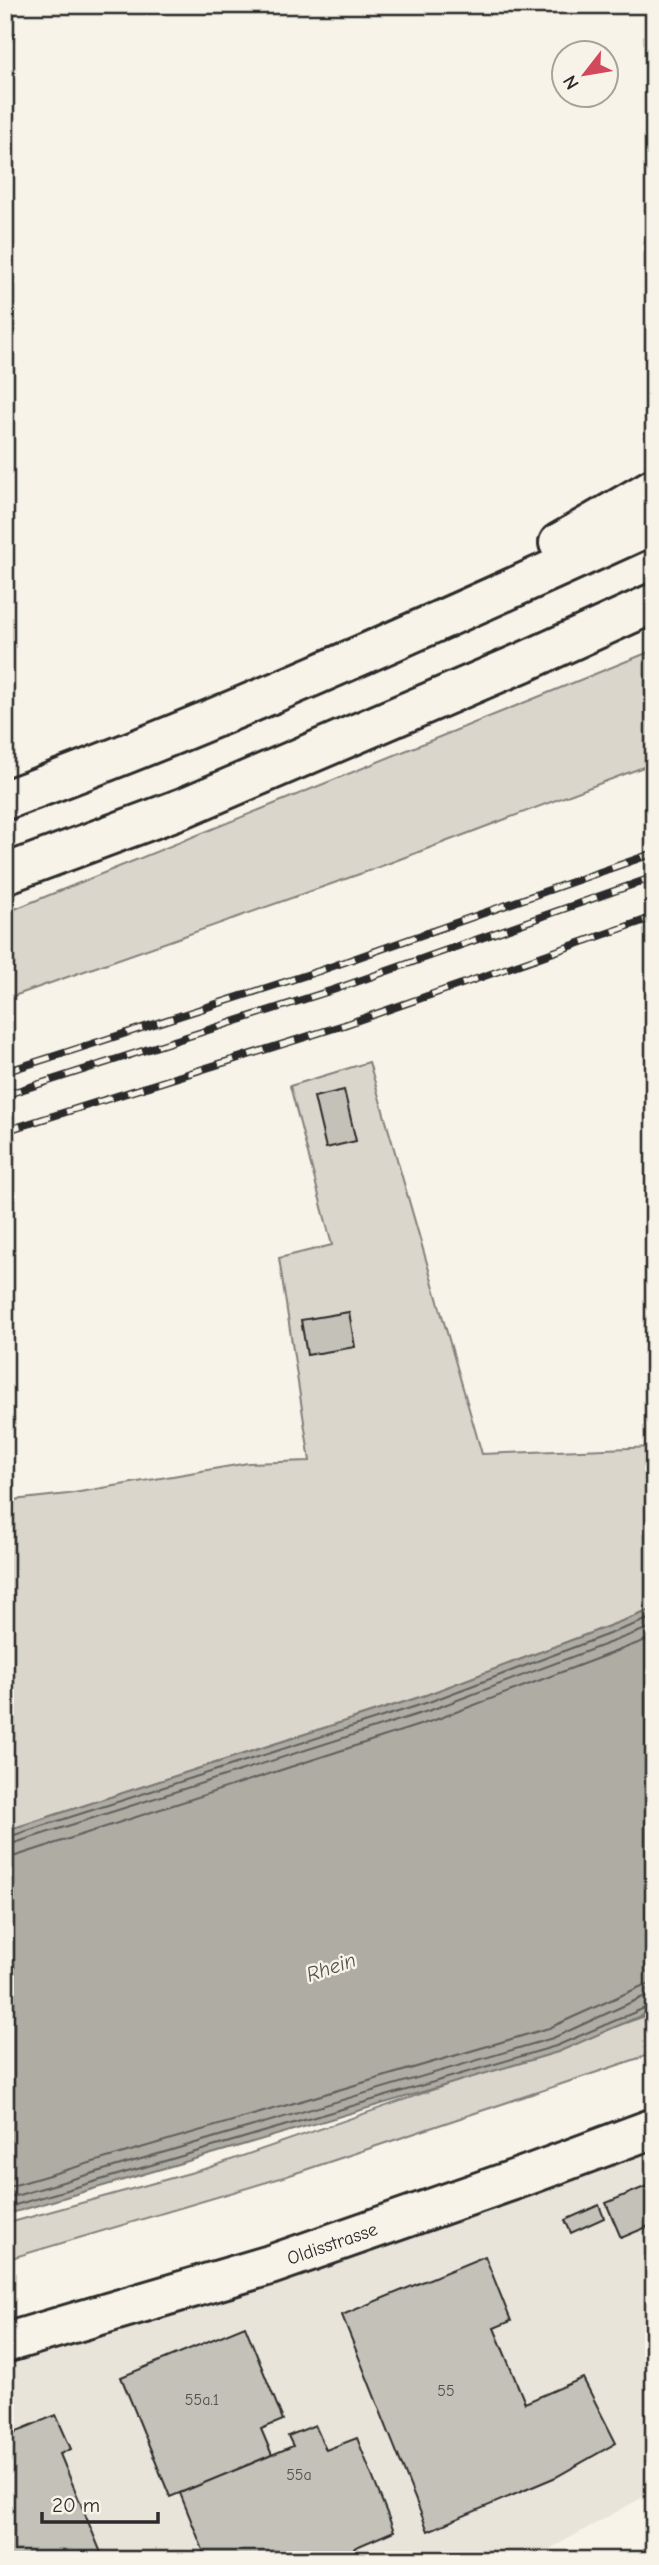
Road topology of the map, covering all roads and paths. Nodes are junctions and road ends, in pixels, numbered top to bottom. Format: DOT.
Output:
graph roads {
  1 [pos="654,488"];
  2 [pos="654,524"];
  3 [pos="654,603"];
  4 [pos="654,624"];
  5 [pos="388,644"];
  6 [pos="526,661"];
  7 [pos="5,800"];
  8 [pos="5,874"];
  9 [pos="654,2128"];
  10 [pos="5,2343"];
  1 -- 5 [label="main road"];
  2 -- 5 [label="main road"];
  3 -- 6 [label="main road"];
  4 -- 6 [label="main road"];
  5 -- 7 [label="main road"];
  6 -- 8 [label="main road"];
  9 -- 10 [label="main road, Oldisstrasse"];
}
